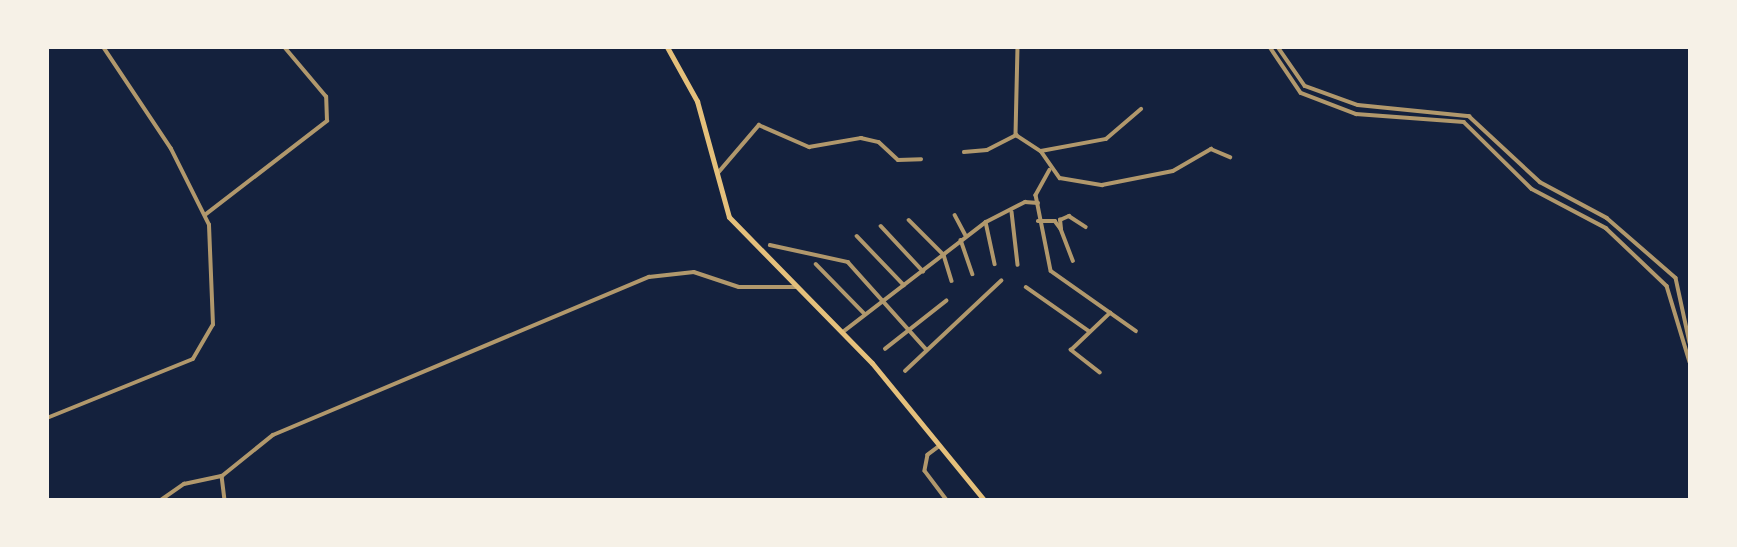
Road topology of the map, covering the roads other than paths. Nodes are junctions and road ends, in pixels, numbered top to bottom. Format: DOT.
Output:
graph roads {
  1 [pos="103,47"];
  2 [pos="284,47"];
  3 [pos="667,47"];
  4 [pos="1018,47"];
  5 [pos="1270,47"];
  6 [pos="1278,47"];
  7 [pos="1141,109"];
  8 [pos="1016,135"];
  9 [pos="1041,151"];
  10 [pos="964,152"];
  11 [pos="1230,157"];
  12 [pos="921,159"];
  13 [pos="1050,170"];
  14 [pos="716,175"];
  15 [pos="1038,203"];
  16 [pos="1012,212"];
  17 [pos="205,215"];
  18 [pos="955,215"];
  19 [pos="909,220"];
  20 [pos="1038,221"];
  21 [pos="986,222"];
  22 [pos="881,226"];
  23 [pos="1086,227"];
  24 [pos="1061,229"];
  25 [pos="856,236"];
  26 [pos="966,236"];
  27 [pos="961,240"];
  28 [pos="770,245"];
  29 [pos="944,255"];
  30 [pos="1073,261"];
  31 [pos="816,264"];
  32 [pos="995,264"];
  33 [pos="1018,265"];
  34 [pos="923,271"];
  35 [pos="973,274"];
  36 [pos="952,281"];
  37 [pos="1001,281"];
  38 [pos="904,285"];
  39 [pos="797,287"];
  40 [pos="1026,287"];
  41 [pos="884,301"];
  42 [pos="946,301"];
  43 [pos="864,313"];
  44 [pos="1110,313"];
  45 [pos="909,329"];
  46 [pos="1089,331"];
  47 [pos="1136,331"];
  48 [pos="843,332"];
  49 [pos="1690,343"];
  50 [pos="886,349"];
  51 [pos="927,350"];
  52 [pos="1690,362"];
  53 [pos="905,371"];
  54 [pos="1100,373"];
  55 [pos="47,418"];
  56 [pos="940,446"];
  57 [pos="222,475"];
  58 [pos="161,500"];
  59 [pos="225,500"];
  60 [pos="947,500"];
  61 [pos="984,500"];
  1 -- 17 [label="street"];
  2 -- 17 [label="street"];
  3 -- 14 [label="main road"];
  4 -- 8 [label="street"];
  5 -- 52 [label="street"];
  6 -- 49 [label="street"];
  7 -- 9 [label="street"];
  8 -- 9 [label="street"];
  8 -- 10 [label="street"];
  9 -- 13 [label="street"];
  11 -- 13 [label="street"];
  12 -- 14 [label="street"];
  13 -- 15 [label="street"];
  14 -- 39 [label="main road"];
  15 -- 16 [label="street"];
  15 -- 20 [label="street"];
  16 -- 21 [label="street"];
  16 -- 33 [label="street"];
  17 -- 55 [label="street"];
  18 -- 26 [label="street"];
  19 -- 29 [label="street"];
  20 -- 24 [label="street"];
  20 -- 44 [label="street"];
  21 -- 26 [label="street"];
  21 -- 32 [label="street"];
  22 -- 34 [label="street"];
  23 -- 24 [label="street"];
  24 -- 30 [label="street"];
  25 -- 38 [label="street"];
  26 -- 27 [label="street"];
  27 -- 29 [label="street"];
  27 -- 35 [label="street"];
  28 -- 41 [label="street"];
  29 -- 34 [label="street"];
  29 -- 36 [label="street"];
  31 -- 43 [label="street"];
  34 -- 38 [label="street"];
  37 -- 51 [label="street"];
  38 -- 41 [label="street"];
  39 -- 48 [label="main road"];
  39 -- 57 [label="street"];
  40 -- 46 [label="street"];
  41 -- 43 [label="street"];
  41 -- 45 [label="street"];
  42 -- 45 [label="street"];
  43 -- 48 [label="street"];
  44 -- 46 [label="street"];
  44 -- 47 [label="street"];
  45 -- 50 [label="street"];
  45 -- 51 [label="street"];
  46 -- 54 [label="street"];
  48 -- 56 [label="main road"];
  51 -- 53 [label="street"];
  56 -- 60 [label="street"];
  56 -- 61 [label="main road"];
  57 -- 58 [label="street"];
  57 -- 59 [label="street"];
}
